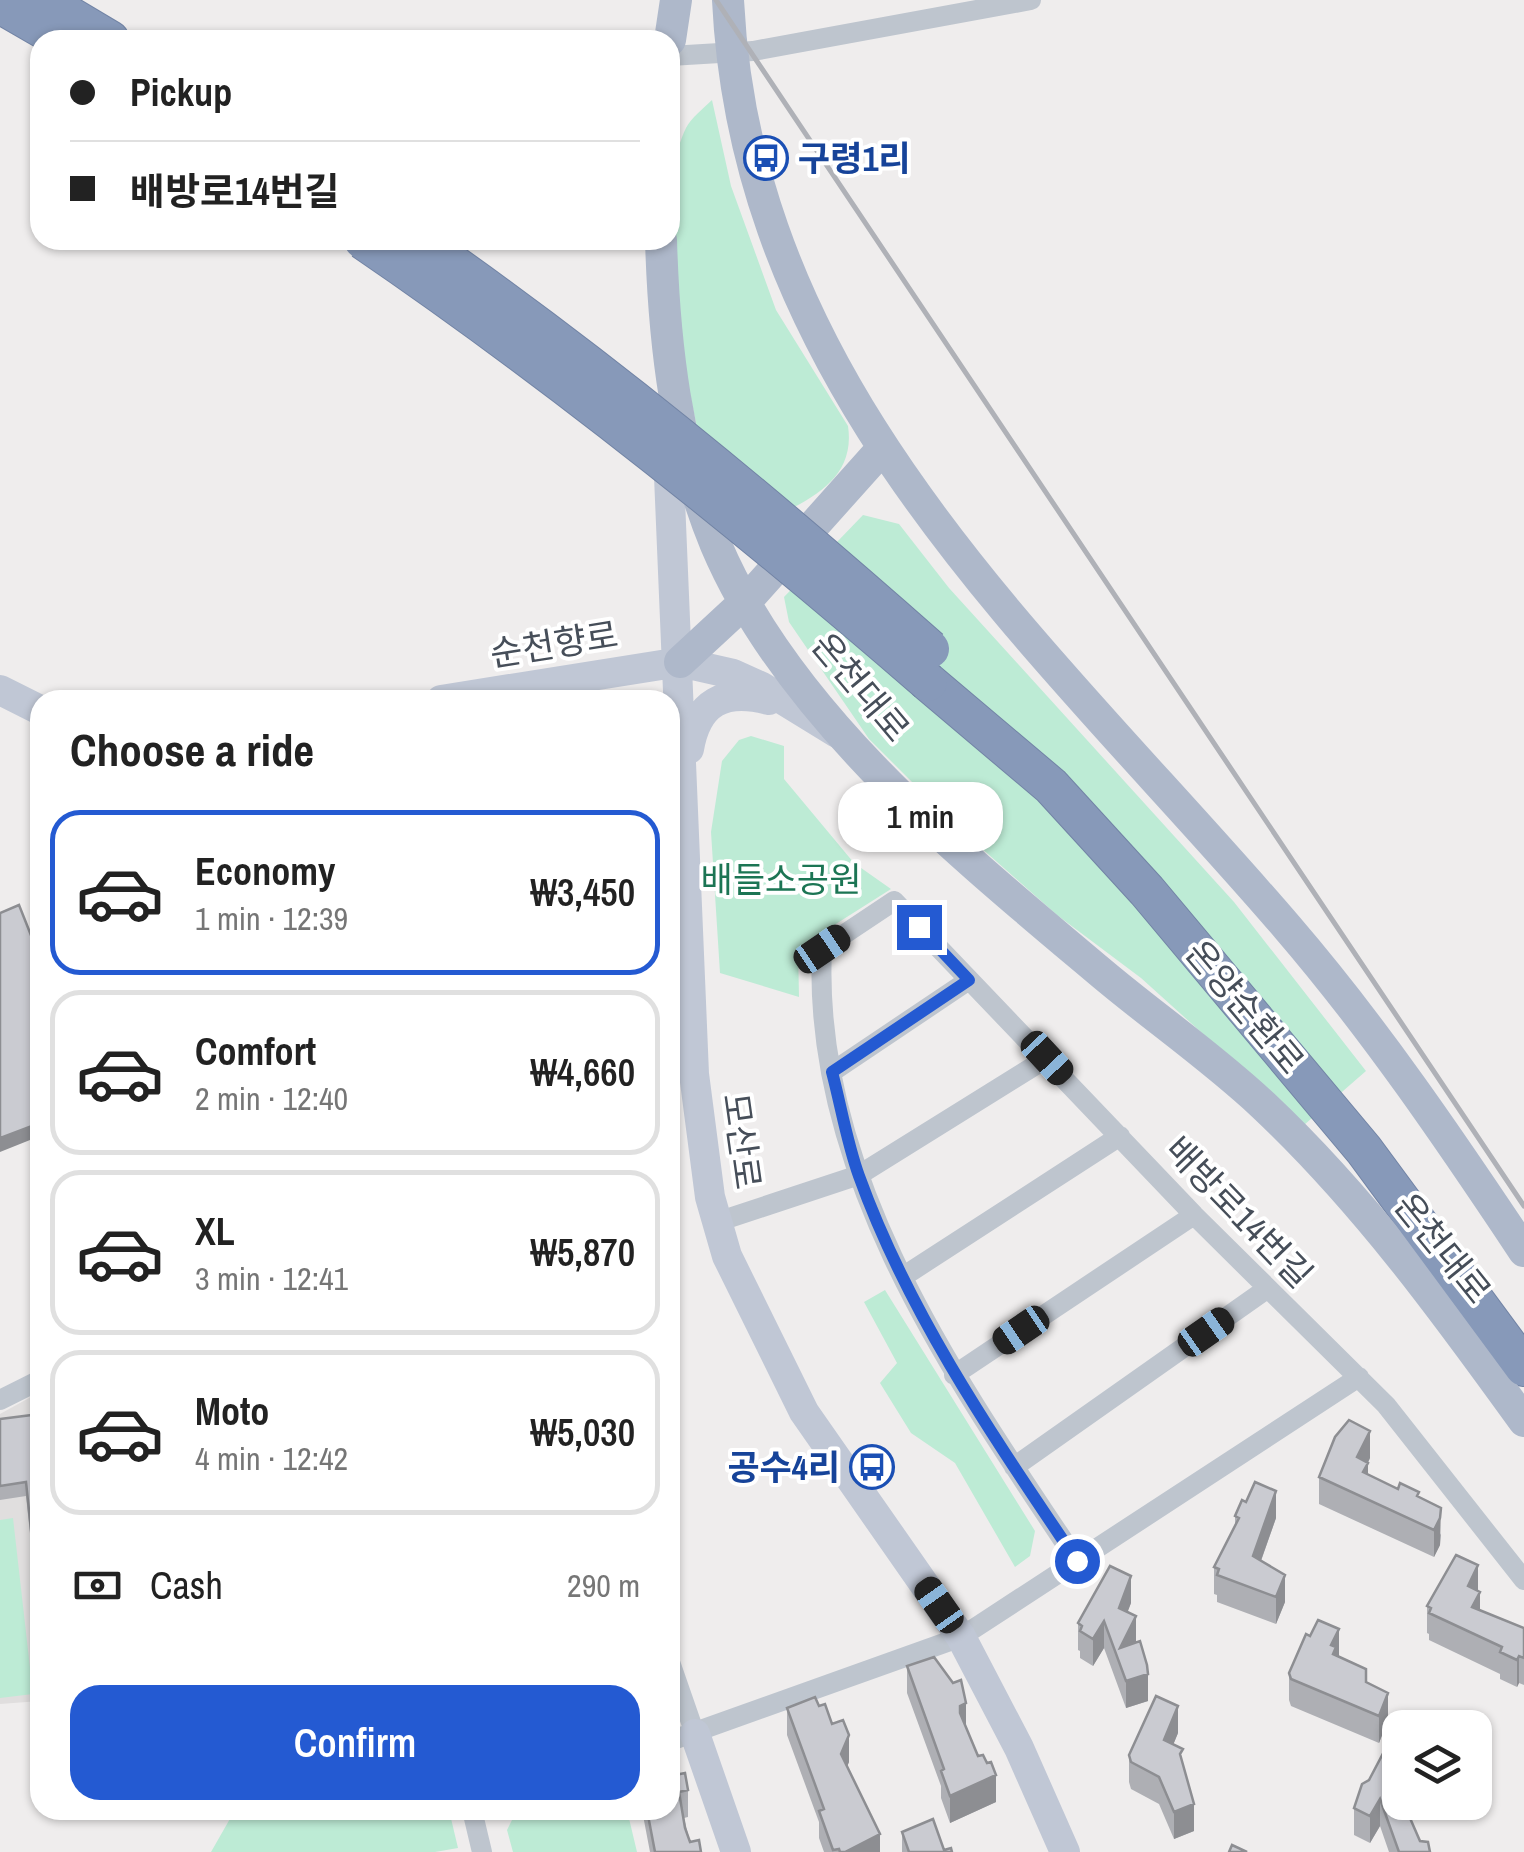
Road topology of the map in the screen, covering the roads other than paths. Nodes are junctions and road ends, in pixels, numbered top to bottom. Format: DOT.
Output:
graph roads {
  1 [pos="676,0"];
  2 [pos="728,0"];
  3 [pos="1031,0"];
  4 [pos="0,4"];
  5 [pos="47,21"];
  6 [pos="77,30"];
  7 [pos="672,30"];
  8 [pos="731,54"];
  9 [pos="680,56"];
  10 [pos="378,250"];
  11 [pos="434,250"];
  12 [pos="662,250"];
  13 [pos="667,349"];
  14 [pos="882,449"];
  15 [pos="747,600"];
  16 [pos="680,662"];
  17 [pos="929,665"];
  18 [pos="0,690"];
  19 [pos="504,690"];
  20 [pos="30,705"];
  21 [pos="795,709"];
  22 [pos="848,740"];
  23 [pos="685,772"];
  24 [pos="969,980"];
  25 [pos="1047,1058"];
  26 [pos="832,1072"];
  27 [pos="1120,1136"];
  28 [pos="859,1175"];
  29 [pos="1194,1215"];
  30 [pos="717,1222"];
  31 [pos="1524,1251"];
  32 [pos="904,1276"];
  33 [pos="1268,1288"];
  34 [pos="1524,1332"];
  35 [pos="1524,1367"];
  36 [pos="954,1374"];
  37 [pos="1358,1376"];
  38 [pos="30,1385"];
  39 [pos="0,1400"];
  40 [pos="1524,1421"];
  41 [pos="1014,1467"];
  42 [pos="1077,1561"];
  43 [pos="1524,1580"];
  44 [pos="961,1637"];
  45 [pos="682,1738"];
  46 [pos="474,1820"];
  47 [pos="482,1852"];
  48 [pos="736,1852"];
  49 [pos="1065,1852"];
  1 -- 7 [label="main road"];
  2 -- 8 [label="main road"];
  3 -- 8 [label="street"];
  4 -- 5 [label="highway"];
  5 -- 6 [label="highway"];
  8 -- 9 [label="street"];
  8 -- 14 [label="main road"];
  10 -- 17 [label="highway, bridge"];
  11 -- 17 [label="highway, bridge"];
  12 -- 13 [label="main road, 온천대로"];
  13 -- 15 [label="main road, 온천대로"];
  13 -- 16 [label="street, 모산로"];
  14 -- 15 [label="main road"];
  14 -- 31 [label="main road"];
  15 -- 16 [label="main road"];
  15 -- 22 [label="main road, 온천대로"];
  16 -- 19 [label="street, 순천향로"];
  16 -- 21 [label="street"];
  16 -- 23 [label="street, 모산로"];
  17 -- 34 [label="highway, 온양순환로"];
  17 -- 35 [label="highway, 온양순환로"];
  18 -- 20 [label="street"];
  21 -- 22 [label="street"];
  21 -- 23 [label="street"];
  22 -- 40 [label="main road, 온천대로"];
  23 -- 30 [label="street, 모산로"];
  24 -- 25 [label="street, 배방로14번길"];
  24 -- 26 [label="street"];
  24 -- 26 [label="street, 배방로14번길"];
  25 -- 27 [label="street, 배방로14번길"];
  25 -- 28 [label="street"];
  26 -- 28 [label="street"];
  27 -- 29 [label="street, 배방로14번길"];
  27 -- 32 [label="street"];
  28 -- 30 [label="street"];
  28 -- 32 [label="street"];
  29 -- 33 [label="street, 배방로14번길"];
  29 -- 36 [label="street"];
  30 -- 44 [label="street, 모산로"];
  32 -- 36 [label="street"];
  33 -- 37 [label="street, 배방로14번길"];
  33 -- 41 [label="street"];
  36 -- 41 [label="street"];
  37 -- 42 [label="street"];
  37 -- 43 [label="street, 배방로14번길"];
  38 -- 39 [label="street"];
  41 -- 42 [label="street"];
  42 -- 44 [label="street"];
  44 -- 45 [label="street"];
  44 -- 49 [label="street, 모산로"];
  45 -- 48 [label="street"];
  46 -- 47 [label="street"];
}
